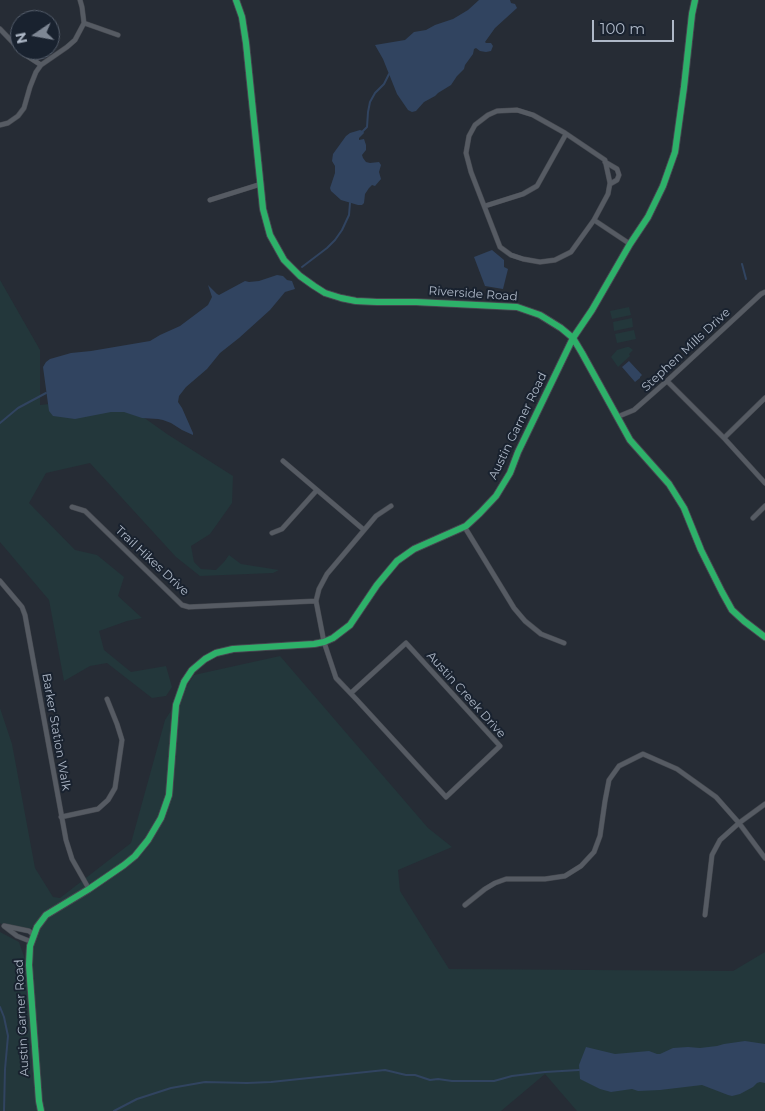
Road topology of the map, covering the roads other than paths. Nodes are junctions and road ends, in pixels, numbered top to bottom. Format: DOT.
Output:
graph roads {
  1 [pos="80,0"];
  2 [pos="236,0"];
  3 [pos="695,0"];
  4 [pos="84,23"];
  5 [pos="0,29"];
  6 [pos="118,34"];
  7 [pos="41,65"];
  8 [pos="0,125"];
  9 [pos="566,134"];
  10 [pos="605,162"];
  11 [pos="261,184"];
  12 [pos="610,184"];
  13 [pos="210,200"];
  14 [pos="485,206"];
  15 [pos="594,220"];
  16 [pos="630,244"];
  17 [pos="765,292"];
  18 [pos="573,338"];
  19 [pos="668,381"];
  20 [pos="765,398"];
  21 [pos="617,417"];
  22 [pos="724,438"];
  23 [pos="283,461"];
  24 [pos="765,483"];
  25 [pos="316,490"];
  26 [pos="390,506"];
  27 [pos="765,506"];
  28 [pos="72,507"];
  29 [pos="753,518"];
  30 [pos="464,526"];
  31 [pos="364,530"];
  32 [pos="272,534"];
  33 [pos="0,580"];
  34 [pos="316,600"];
  35 [pos="765,637"];
  36 [pos="324,642"];
  37 [pos="564,643"];
  38 [pos="351,693"];
  39 [pos="107,699"];
  40 [pos="765,804"];
  41 [pos="61,816"];
  42 [pos="739,823"];
  43 [pos="765,858"];
  44 [pos="89,889"];
  45 [pos="465,905"];
  46 [pos="705,915"];
  47 [pos="33,938"];
  48 [pos="41,1111"];
  1 -- 4 [label="street"];
  2 -- 11 [label="street, Riverside Road"];
  3 -- 16 [label="street, Austin Garner Road"];
  4 -- 6 [label="street"];
  4 -- 7 [label="street"];
  5 -- 7 [label="street"];
  7 -- 8 [label="street"];
  9 -- 10 [label="street"];
  9 -- 14 [label="street"];
  9 -- 14 [label="street"];
  10 -- 12 [label="street"];
  10 -- 12 [label="street"];
  11 -- 13 [label="street"];
  11 -- 18 [label="street, Riverside Road"];
  12 -- 15 [label="street"];
  14 -- 15 [label="street"];
  15 -- 16 [label="street"];
  16 -- 18 [label="street, Austin Garner Road"];
  17 -- 19 [label="street, Stephen Mills Drive"];
  18 -- 21 [label="street, Riverside Road"];
  18 -- 30 [label="street, Austin Garner Road"];
  19 -- 21 [label="street, Stephen Mills Drive"];
  19 -- 22 [label="street"];
  20 -- 22 [label="street"];
  21 -- 35 [label="street, Riverside Road"];
  22 -- 24 [label="street"];
  23 -- 25 [label="street"];
  25 -- 31 [label="street"];
  25 -- 32 [label="street"];
  26 -- 31 [label="street"];
  27 -- 29 [label="street"];
  28 -- 34 [label="street, Trail Hikes Drive"];
  30 -- 36 [label="street, Austin Garner Road"];
  30 -- 37 [label="street"];
  31 -- 34 [label="street"];
  33 -- 41 [label="street, Barker Station Walk"];
  34 -- 36 [label="street, Austin Creek Drive"];
  36 -- 38 [label="street, Austin Creek Drive"];
  36 -- 44 [label="street, Austin Garner Road"];
  38 -- 38 [label="street, Austin Creek Drive"];
  39 -- 41 [label="street"];
  40 -- 42 [label="street"];
  41 -- 44 [label="street, Barker Station Walk"];
  42 -- 43 [label="street"];
  42 -- 45 [label="street"];
  42 -- 46 [label="street"];
  44 -- 47 [label="street, Austin Garner Road"];
  47 -- 47 [label="street"];
  47 -- 48 [label="street, Austin Garner Road"];
}
